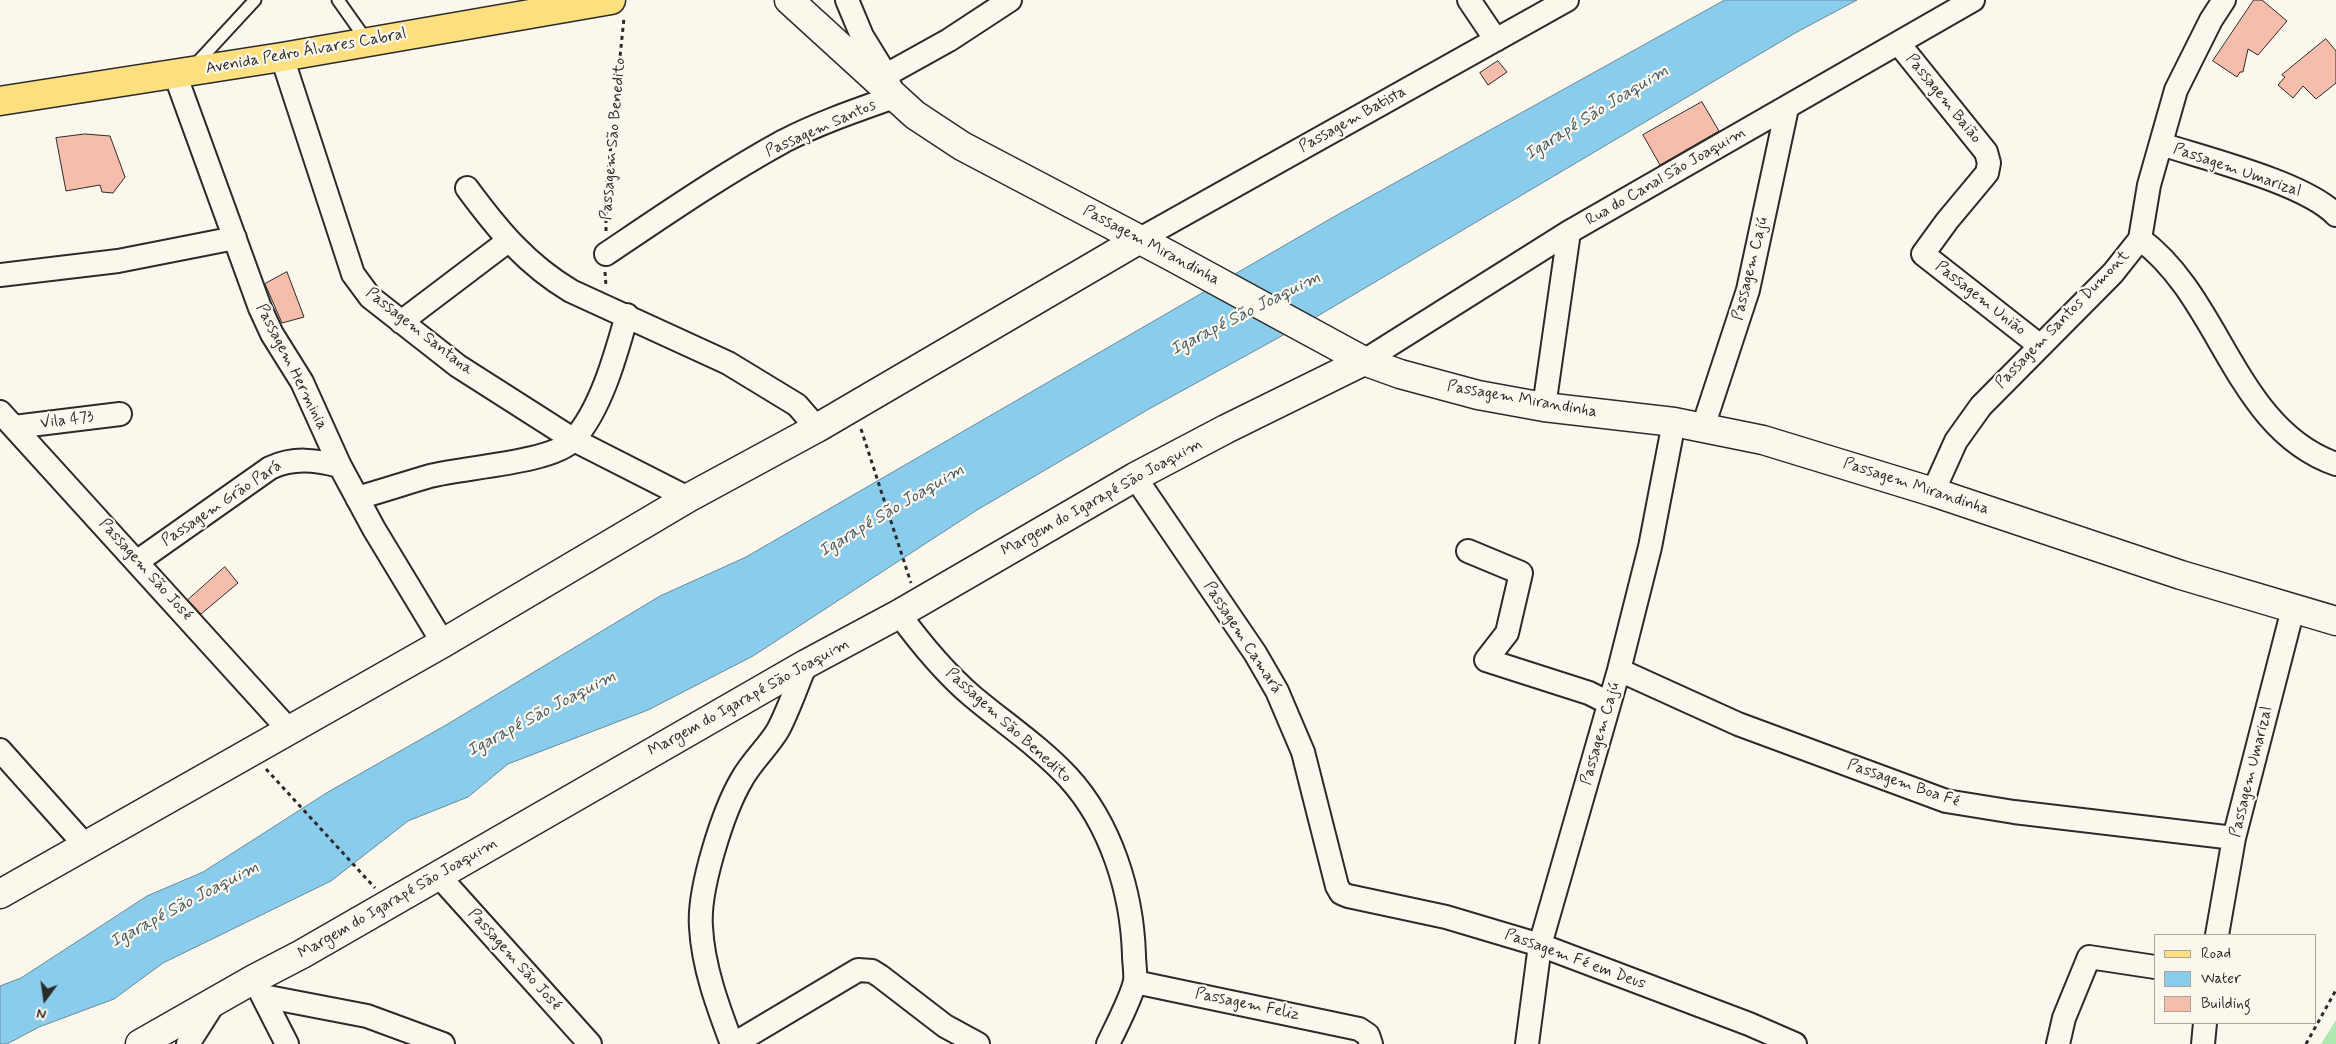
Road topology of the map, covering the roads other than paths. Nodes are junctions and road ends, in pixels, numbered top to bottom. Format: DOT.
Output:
graph roads {
  1 [pos="255,0"];
  2 [pos="338,0"];
  3 [pos="789,0"];
  4 [pos="847,0"];
  5 [pos="1010,0"];
  6 [pos="1469,0"];
  7 [pos="1567,0"];
  8 [pos="1973,0"];
  9 [pos="2224,0"];
  10 [pos="618,5"];
  11 [pos="1496,40"];
  12 [pos="367,41"];
  13 [pos="1899,44"];
  14 [pos="282,57"];
  15 [pos="182,73"];
  16 [pos="890,86"];
  17 [pos="0,101"];
  18 [pos="1787,108"];
  19 [pos="2161,144"];
  20 [pos="467,188"];
  21 [pos="2336,215"];
  22 [pos="1570,232"];
  23 [pos="235,238"];
  24 [pos="1140,239"];
  25 [pos="2140,239"];
  26 [pos="508,241"];
  27 [pos="1923,251"];
  28 [pos="606,254"];
  29 [pos="0,275"];
  30 [pos="619,311"];
  31 [pos="401,322"];
  32 [pos="2040,345"];
  33 [pos="1356,357"];
  34 [pos="1544,407"];
  35 [pos="120,414"];
  36 [pos="7,419"];
  37 [pos="1674,422"];
  38 [pos="1703,427"];
  39 [pos="817,428"];
  40 [pos="574,440"];
  41 [pos="2336,464"];
  42 [pos="340,466"];
  43 [pos="1135,477"];
  44 [pos="1933,492"];
  45 [pos="358,498"];
  46 [pos="688,498"];
  47 [pos="1468,551"];
  48 [pos="138,562"];
  49 [pos="2293,609"];
  50 [pos="899,614"];
  51 [pos="2336,621"];
  52 [pos="444,643"];
  53 [pos="806,664"];
  54 [pos="1619,670"];
  55 [pos="1609,704"];
  56 [pos="289,730"];
  57 [pos="0,750"];
  58 [pos="2234,838"];
  59 [pos="85,845"];
  60 [pos="438,875"];
  61 [pos="0,894"];
  62 [pos="1348,896"];
  63 [pos="2217,934"];
  64 [pos="1540,945"];
  65 [pos="2154,967"];
  66 [pos="1134,982"];
  67 [pos="258,987"];
  68 [pos="214,1003"];
  69 [pos="2205,1024"];
  70 [pos="1365,1036"];
  71 [pos="140,1044"];
  72 [pos="188,1044"];
  73 [pos="287,1044"];
  74 [pos="443,1044"];
  75 [pos="590,1044"];
  76 [pos="733,1044"];
  77 [pos="978,1044"];
  78 [pos="1108,1044"];
  79 [pos="1527,1044"];
  80 [pos="1795,1044"];
  81 [pos="2058,1044"];
  82 [pos="2202,1044"];
  1 -- 15 [label="lane"];
  2 -- 12 [label="lane"];
  3 -- 16 [label="street, Passagem Mirandinha"];
  4 -- 16 [label="street"];
  5 -- 16 [label="street, Passagem Santos"];
  6 -- 11 [label="street"];
  7 -- 11 [label="street, Passagem Batista"];
  8 -- 13 [label="street, Rua do Canal São Joaquim"];
  9 -- 19 [label="street, Passagem Santos Dumont"];
  10 -- 12 [label="main road, Avenida Pedro Álvares Cabral"];
  11 -- 24 [label="street, Passagem Batista"];
  12 -- 14 [label="main road, Avenida Pedro Álvares Cabral"];
  13 -- 18 [label="street, Rua do Canal São Joaquim"];
  13 -- 27 [label="street, Passagem Baião"];
  14 -- 15 [label="main road, Avenida Pedro Álvares Cabral"];
  14 -- 31 [label="street, Passagem Santana"];
  15 -- 17 [label="main road, Avenida Pedro Álvares Cabral"];
  15 -- 23 [label="street, Passagem Herminia"];
  16 -- 24 [label="street, Passagem Mirandinha"];
  16 -- 28 [label="street, Passagem Santos"];
  18 -- 22 [label="street, Rua do Canal São Joaquim"];
  18 -- 38 [label="street, Passagem Cajú"];
  19 -- 21 [label="street, Passagem Umarizal"];
  19 -- 25 [label="street, Passagem Santos Dumont"];
  20 -- 26 [label="street"];
  22 -- 33 [label="street, Rua do Canal São Joaquim"];
  22 -- 34 [label="street"];
  23 -- 29 [label="street"];
  23 -- 42 [label="street, Passagem Herminia"];
  24 -- 33 [label="street, Passagem Mirandinha"];
  24 -- 39 [label="street"];
  25 -- 32 [label="street, Passagem Santos Dumont"];
  25 -- 41 [label="street"];
  26 -- 30 [label="street"];
  26 -- 31 [label="street"];
  27 -- 32 [label="street, Passagem União"];
  30 -- 39 [label="street"];
  30 -- 40 [label="street"];
  31 -- 40 [label="street, Passagem Santana"];
  32 -- 44 [label="street, Passagem Santos Dumont"];
  33 -- 34 [label="street, Passagem Mirandinha"];
  33 -- 43 [label="street, Margem do Igarapé São Joaquim"];
  34 -- 37 [label="street, Passagem Mirandinha"];
  35 -- 36 [label="street, Vila 473"];
  36 -- 48 [label="street, Passagem São José"];
  37 -- 38 [label="street, Passagem Mirandinha"];
  37 -- 54 [label="street, Passagem Cajú"];
  38 -- 44 [label="street, Passagem Mirandinha"];
  39 -- 46 [label="street"];
  40 -- 45 [label="street"];
  40 -- 46 [label="street, Passagem Santana"];
  42 -- 45 [label="street, Passagem Herminia"];
  42 -- 48 [label="street, Passagem Grão Pará"];
  43 -- 50 [label="street, Margem do Igarapé São Joaquim"];
  43 -- 62 [label="street, Passagem Camará"];
  44 -- 49 [label="street, Passagem Mirandinha"];
  45 -- 52 [label="street, Passagem Herminia"];
  46 -- 52 [label="street"];
  47 -- 55 [label="street"];
  48 -- 56 [label="street, Passagem São José"];
  49 -- 51 [label="street, Passagem Mirandinha"];
  49 -- 58 [label="street, Passagem Umarizal"];
  50 -- 53 [label="street, Margem do Igarapé São Joaquim"];
  50 -- 66 [label="street, Passagem São Benedito"];
  52 -- 56 [label="street"];
  53 -- 60 [label="street, Margem do Igarapé São Joaquim"];
  53 -- 76 [label="street"];
  54 -- 55 [label="street, Passagem Cajú"];
  54 -- 58 [label="street, Passagem Boa Fé"];
  55 -- 64 [label="street, Passagem Cajú"];
  56 -- 59 [label="street"];
  57 -- 59 [label="street"];
  58 -- 63 [label="street, Passagem Umarizal"];
  59 -- 61 [label="street"];
  60 -- 67 [label="street, Margem do Igarapé São Joaquim"];
  60 -- 75 [label="street, Passagem São José"];
  62 -- 64 [label="street, Passagem Fé em Deus"];
  64 -- 79 [label="street, Passagem Cajú"];
  64 -- 80 [label="street, Passagem Fé em Deus"];
  65 -- 81 [label="street"];
  66 -- 70 [label="street, Passagem Feliz"];
  66 -- 78 [label="street, Passagem São Benedito"];
  67 -- 68 [label="street, Margem do Igarapé São Joaquim"];
  67 -- 73 [label="street"];
  67 -- 74 [label="street"];
  68 -- 71 [label="street, Margem do Igarapé São Joaquim"];
  68 -- 72 [label="street"];
  69 -- 82 [label="street"];
  76 -- 77 [label="street"];
}
